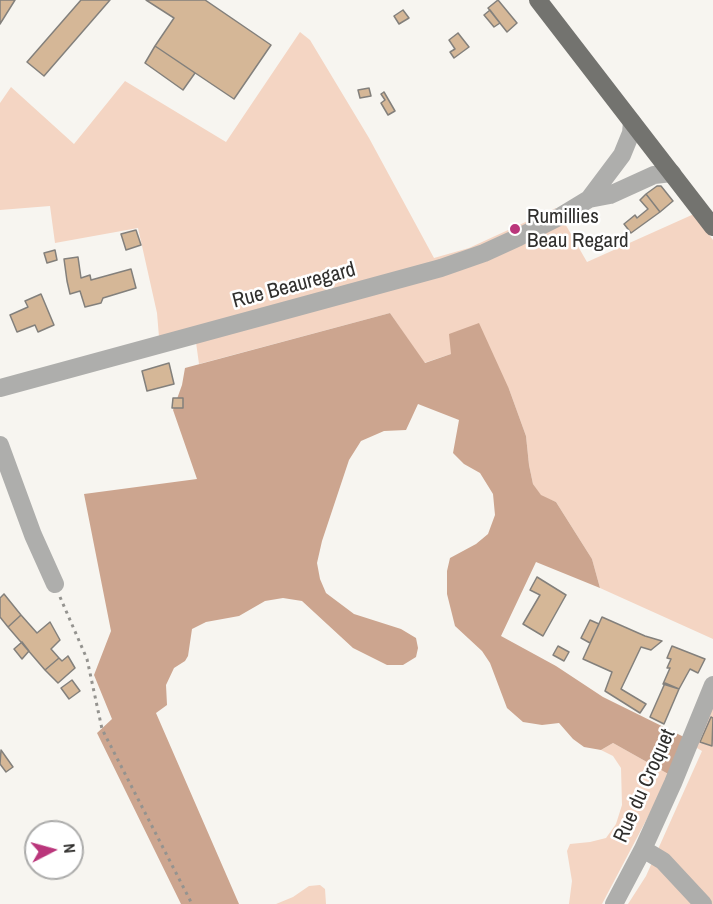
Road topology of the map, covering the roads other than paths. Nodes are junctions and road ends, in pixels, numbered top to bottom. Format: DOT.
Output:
graph roads {
  1 [pos="538,0"];
  2 [pos="632,122"];
  3 [pos="672,173"];
  4 [pos="589,199"];
  5 [pos="713,227"];
  6 [pos="0,388"];
  7 [pos="0,445"];
  8 [pos="55,584"];
  9 [pos="713,685"];
  10 [pos="642,849"];
  11 [pos="614,904"];
  12 [pos="703,904"];
  1 -- 2 [label="main road"];
  2 -- 3 [label="main road"];
  2 -- 4 [label="street, Rue Beauregard"];
  3 -- 4 [label="street, Rue Beauregard"];
  3 -- 5 [label="main road"];
  4 -- 6 [label="street, Rue Beauregard"];
  7 -- 8 [label="street"];
  9 -- 10 [label="street, Rue du Croquet"];
  10 -- 11 [label="street, Rue du Croquet"];
  10 -- 12 [label="street"];
}
